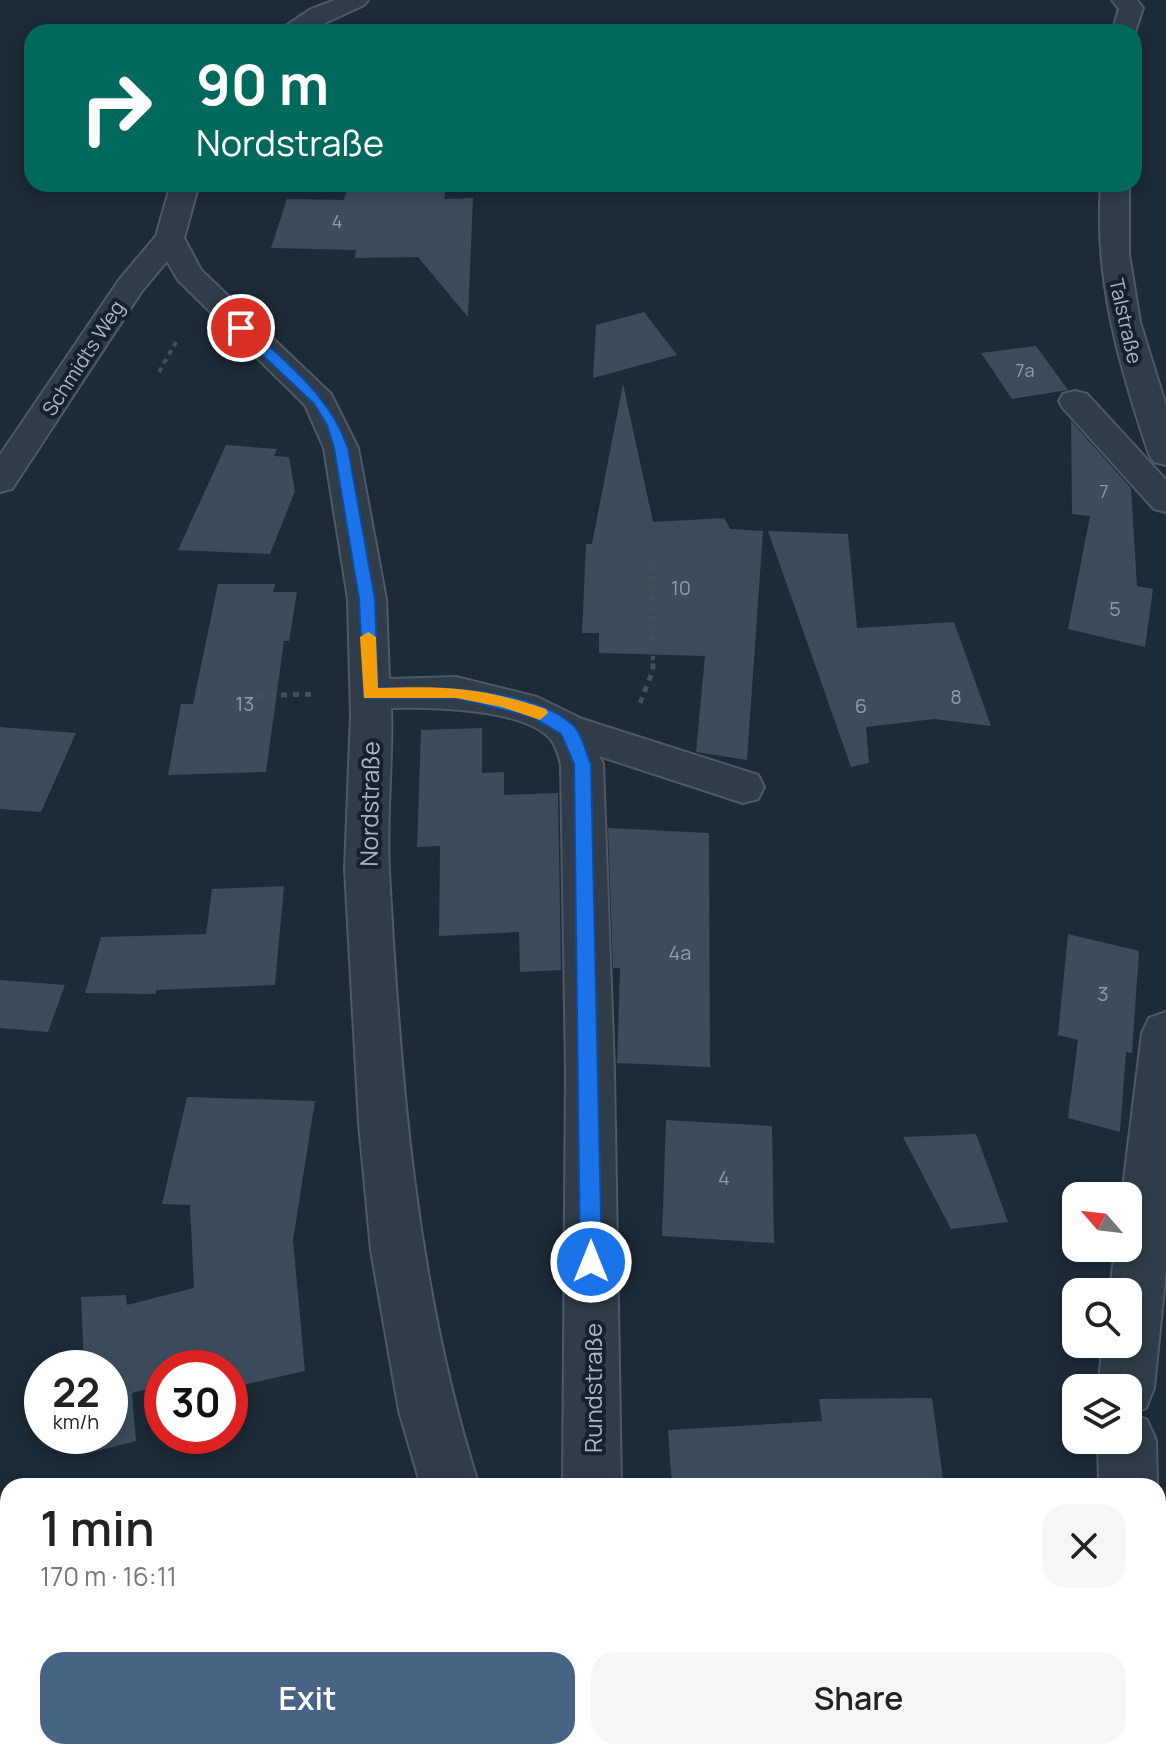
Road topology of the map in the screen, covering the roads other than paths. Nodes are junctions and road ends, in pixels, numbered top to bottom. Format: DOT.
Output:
graph roads {
  1 [pos="356,0"];
  2 [pos="1132,3"];
  3 [pos="302,24"];
  4 [pos="1126,24"];
  5 [pos="183,192"];
  6 [pos="1114,192"];
  7 [pos="170,238"];
  8 [pos="1075,401"];
  9 [pos="1166,454"];
  10 [pos="0,481"];
  11 [pos="1166,501"];
  12 [pos="370,694"];
  13 [pos="568,730"];
  14 [pos="743,787"];
  15 [pos="1166,1033"];
  16 [pos="1128,1374"];
  17 [pos="1127,1454"];
  18 [pos="448,1478"];
  19 [pos="592,1478"];
  20 [pos="1128,1478"];
  1 -- 3 [label="street"];
  2 -- 4 [label="street"];
  5 -- 7 [label="street"];
  6 -- 9 [label="street, Talstraße"];
  7 -- 10 [label="street, Schmidts Weg"];
  7 -- 12 [label="street, Nordstraße"];
  8 -- 11 [label="street"];
  12 -- 13 [label="street"];
  12 -- 18 [label="street, Nordstraße"];
  13 -- 14 [label="street"];
  13 -- 19 [label="street, Rundstraße"];
  15 -- 16 [label="street"];
  17 -- 20 [label="street"];
}
